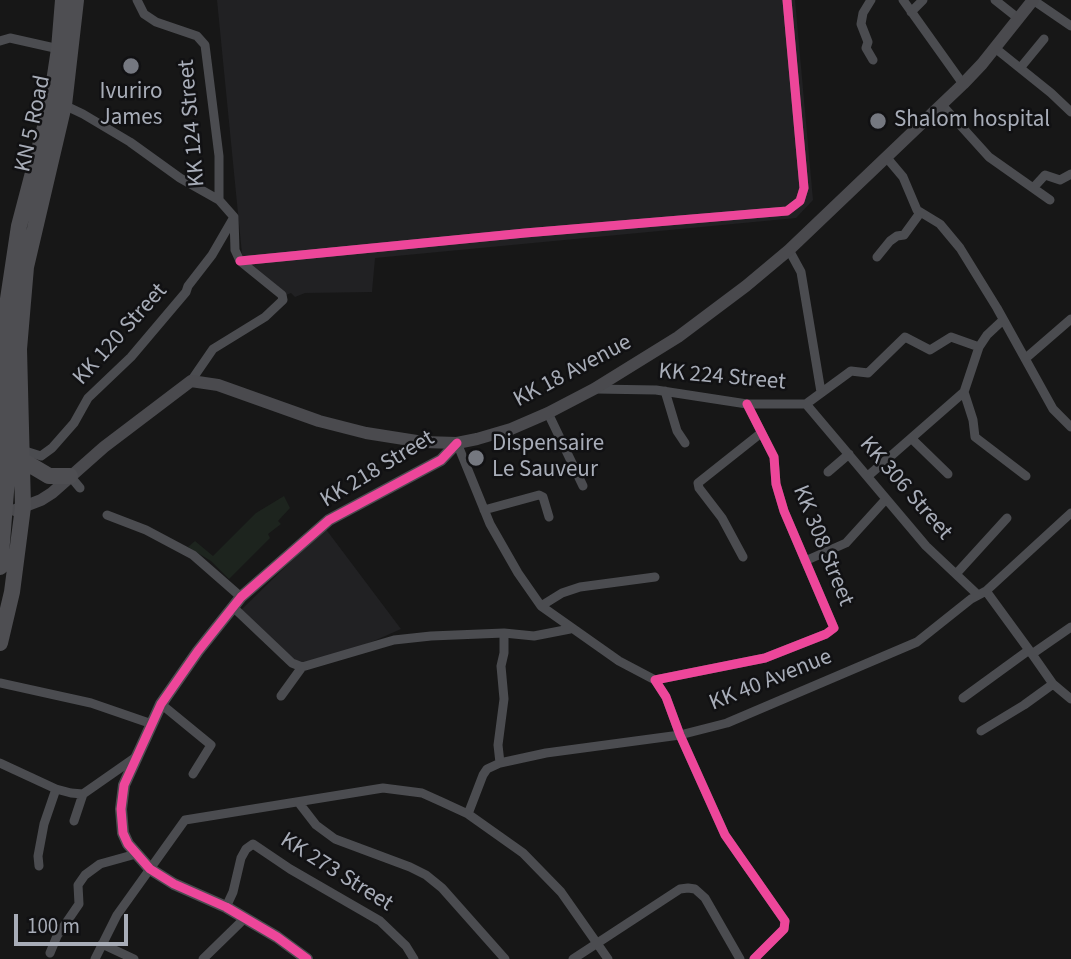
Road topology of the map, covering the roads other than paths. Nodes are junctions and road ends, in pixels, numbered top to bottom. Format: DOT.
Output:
graph roads {
  1 [pos="63,0"];
  2 [pos="76,0"];
  3 [pos="137,0"];
  4 [pos="787,0"];
  5 [pos="870,0"];
  6 [pos="903,0"];
  7 [pos="923,0"];
  8 [pos="995,0"];
  9 [pos="1033,0"];
  10 [pos="911,12"];
  11 [pos="1019,19"];
  12 [pos="1071,26"];
  13 [pos="1044,39"];
  14 [pos="0,41"];
  15 [pos="995,48"];
  16 [pos="59,49"];
  17 [pos="873,61"];
  18 [pos="1021,67"];
  19 [pos="963,84"];
  20 [pos="64,105"];
  21 [pos="942,105"];
  22 [pos="1071,112"];
  23 [pos="887,158"];
  24 [pos="1071,174"];
  25 [pos="1034,187"];
  26 [pos="219,200"];
  27 [pos="1050,200"];
  28 [pos="920,213"];
  29 [pos="234,217"];
  30 [pos="789,250"];
  31 [pos="877,257"];
  32 [pos="240,261"];
  33 [pos="1071,319"];
  34 [pos="1003,320"];
  35 [pos="979,347"];
  36 [pos="1026,358"];
  37 [pos="191,382"];
  38 [pos="594,388"];
  39 [pos="665,391"];
  40 [pos="821,392"];
  41 [pos="964,392"];
  42 [pos="747,404"];
  43 [pos="806,404"];
  44 [pos="548,413"];
  45 [pos="1071,427"];
  46 [pos="761,433"];
  47 [pos="912,439"];
  48 [pos="457,443"];
  49 [pos="685,443"];
  50 [pos="849,454"];
  51 [pos="22,455"];
  52 [pos="828,472"];
  53 [pos="948,474"];
  54 [pos="1026,476"];
  55 [pos="868,477"];
  56 [pos="75,482"];
  57 [pos="583,486"];
  58 [pos="886,499"];
  59 [pos="23,507"];
  60 [pos="484,510"];
  61 [pos="2,514"];
  62 [pos="107,515"];
  63 [pos="1070,516"];
  64 [pos="549,517"];
  65 [pos="1007,518"];
  66 [pos="743,557"];
  67 [pos="0,558"];
  68 [pos="805,561"];
  69 [pos="956,574"];
  70 [pos="655,577"];
  71 [pos="982,593"];
  72 [pos="237,602"];
  73 [pos="541,606"];
  74 [pos="1071,627"];
  75 [pos="570,629"];
  76 [pos="504,633"];
  77 [pos="0,643"];
  78 [pos="1031,652"];
  79 [pos="302,667"];
  80 [pos="655,680"];
  81 [pos="0,683"];
  82 [pos="1053,684"];
  83 [pos="281,696"];
  84 [pos="963,698"];
  85 [pos="1071,699"];
  86 [pos="161,704"];
  87 [pos="152,724"];
  88 [pos="981,731"];
  89 [pos="680,735"];
  90 [pos="136,757"];
  91 [pos="0,763"];
  92 [pos="500,763"];
  93 [pos="193,774"];
  94 [pos="56,789"];
  95 [pos="83,794"];
  96 [pos="299,803"];
  97 [pos="468,814"];
  98 [pos="74,821"];
  99 [pos="136,854"];
  100 [pos="39,866"];
  101 [pos="150,869"];
  102 [pos="226,907"];
  103 [pos="245,918"];
  104 [pos="596,943"];
  105 [pos="102,944"];
  106 [pos="50,953"];
  107 [pos="96,959"];
  108 [pos="134,959"];
  109 [pos="204,959"];
  110 [pos="307,959"];
  111 [pos="414,959"];
  112 [pos="505,959"];
  113 [pos="573,959"];
  114 [pos="608,959"];
  115 [pos="740,959"];
  116 [pos="754,959"];
  1 -- 16 [label="highway, KN 5 Road"];
  2 -- 20 [label="highway, KN 5 Road"];
  3 -- 26 [label="street, KK 124 Street"];
  4 -- 32 [label="street"];
  5 -- 17 [label="street"];
  6 -- 10 [label="street"];
  7 -- 10 [label="street"];
  8 -- 11 [label="street"];
  9 -- 11 [label="main road, KK 18 Avenue"];
  9 -- 12 [label="street"];
  10 -- 19 [label="street"];
  11 -- 15 [label="main road, KK 18 Avenue"];
  13 -- 18 [label="street"];
  14 -- 16 [label="street"];
  15 -- 18 [label="street"];
  15 -- 19 [label="main road, KK 18 Avenue"];
  16 -- 61 [label="highway, KN 5 Road"];
  18 -- 22 [label="street"];
  19 -- 21 [label="main road, KK 18 Avenue"];
  20 -- 26 [label="street"];
  20 -- 51 [label="highway, KN 5 Road"];
  21 -- 23 [label="main road, KK 18 Avenue"];
  21 -- 25 [label="street"];
  23 -- 28 [label="street"];
  23 -- 30 [label="main road, KK 18 Avenue"];
  24 -- 25 [label="street"];
  25 -- 27 [label="street"];
  26 -- 29 [label="street"];
  28 -- 31 [label="street"];
  28 -- 34 [label="street"];
  29 -- 32 [label="street"];
  29 -- 51 [label="street, KK 120 Street"];
  30 -- 38 [label="main road, KK 18 Avenue"];
  30 -- 40 [label="street"];
  32 -- 37 [label="street"];
  33 -- 36 [label="street"];
  34 -- 35 [label="street"];
  34 -- 36 [label="street"];
  35 -- 40 [label="street, KK 224 Street"];
  35 -- 41 [label="street"];
  36 -- 45 [label="street"];
  37 -- 48 [label="main road, KK 18 Avenue"];
  37 -- 56 [label="main road"];
  38 -- 39 [label="street, KK 224 Street"];
  38 -- 44 [label="main road, KK 18 Avenue"];
  39 -- 42 [label="street, KK 224 Street"];
  39 -- 49 [label="street"];
  40 -- 43 [label="street, KK 224 Street"];
  41 -- 47 [label="street"];
  41 -- 54 [label="street"];
  42 -- 43 [label="street, KK 224 Street"];
  42 -- 46 [label="street, KK 308 Street"];
  43 -- 50 [label="street, KK 306 Street"];
  44 -- 48 [label="main road, KK 18 Avenue"];
  44 -- 57 [label="street"];
  46 -- 66 [label="street"];
  46 -- 68 [label="street, KK 308 Street"];
  47 -- 53 [label="street"];
  47 -- 55 [label="street"];
  48 -- 60 [label="street"];
  48 -- 72 [label="street, KK 218 Street"];
  50 -- 52 [label="street"];
  50 -- 55 [label="street, KK 306 Street"];
  51 -- 56 [label="highway"];
  51 -- 59 [label="highway, KN 5 Road"];
  55 -- 58 [label="street, KK 306 Street"];
  56 -- 59 [label="main road"];
  58 -- 68 [label="street"];
  58 -- 69 [label="street, KK 306 Street"];
  59 -- 61 [label="main road"];
  59 -- 77 [label="highway, KN 5 Road"];
  60 -- 64 [label="street"];
  60 -- 73 [label="street"];
  61 -- 67 [label="highway, KN 5 Road"];
  62 -- 72 [label="street"];
  63 -- 71 [label="street, KK 40 Avenue"];
  65 -- 69 [label="street"];
  68 -- 80 [label="street, KK 308 Street"];
  69 -- 71 [label="street, KK 306 Street"];
  70 -- 73 [label="street"];
  71 -- 78 [label="street, KK 306 Street"];
  71 -- 89 [label="street, KK 40 Avenue"];
  72 -- 79 [label="street"];
  72 -- 86 [label="street, KK 218 Street"];
  73 -- 75 [label="street"];
  74 -- 78 [label="street"];
  75 -- 76 [label="street"];
  75 -- 80 [label="street"];
  76 -- 79 [label="street"];
  76 -- 92 [label="street"];
  78 -- 82 [label="street, KK 306 Street"];
  78 -- 84 [label="street"];
  79 -- 83 [label="street"];
  80 -- 89 [label="street"];
  81 -- 87 [label="street"];
  82 -- 85 [label="street, KK 306 Street"];
  82 -- 88 [label="street"];
  86 -- 87 [label="street, KK 218 Street"];
  86 -- 93 [label="street"];
  87 -- 90 [label="street, KK 218 Street"];
  89 -- 92 [label="street, KK 40 Avenue"];
  89 -- 116 [label="street"];
  90 -- 95 [label="street"];
  90 -- 99 [label="street, KK 218 Street"];
  91 -- 94 [label="street"];
  92 -- 97 [label="street"];
  94 -- 95 [label="street"];
  94 -- 100 [label="street"];
  95 -- 98 [label="street"];
  96 -- 97 [label="street"];
  96 -- 101 [label="street"];
  96 -- 112 [label="street"];
  97 -- 104 [label="street"];
  99 -- 101 [label="street, KK 218 Street"];
  99 -- 106 [label="street"];
  101 -- 102 [label="street, KK 218 Street"];
  101 -- 105 [label="street"];
  102 -- 103 [label="street, KK 218 Street"];
  102 -- 111 [label="street, KK 273 Street"];
  103 -- 109 [label="street"];
  103 -- 110 [label="street, KK 218 Street"];
  104 -- 113 [label="street"];
  104 -- 114 [label="street"];
  104 -- 115 [label="street"];
  105 -- 107 [label="street"];
  105 -- 108 [label="street"];
}
